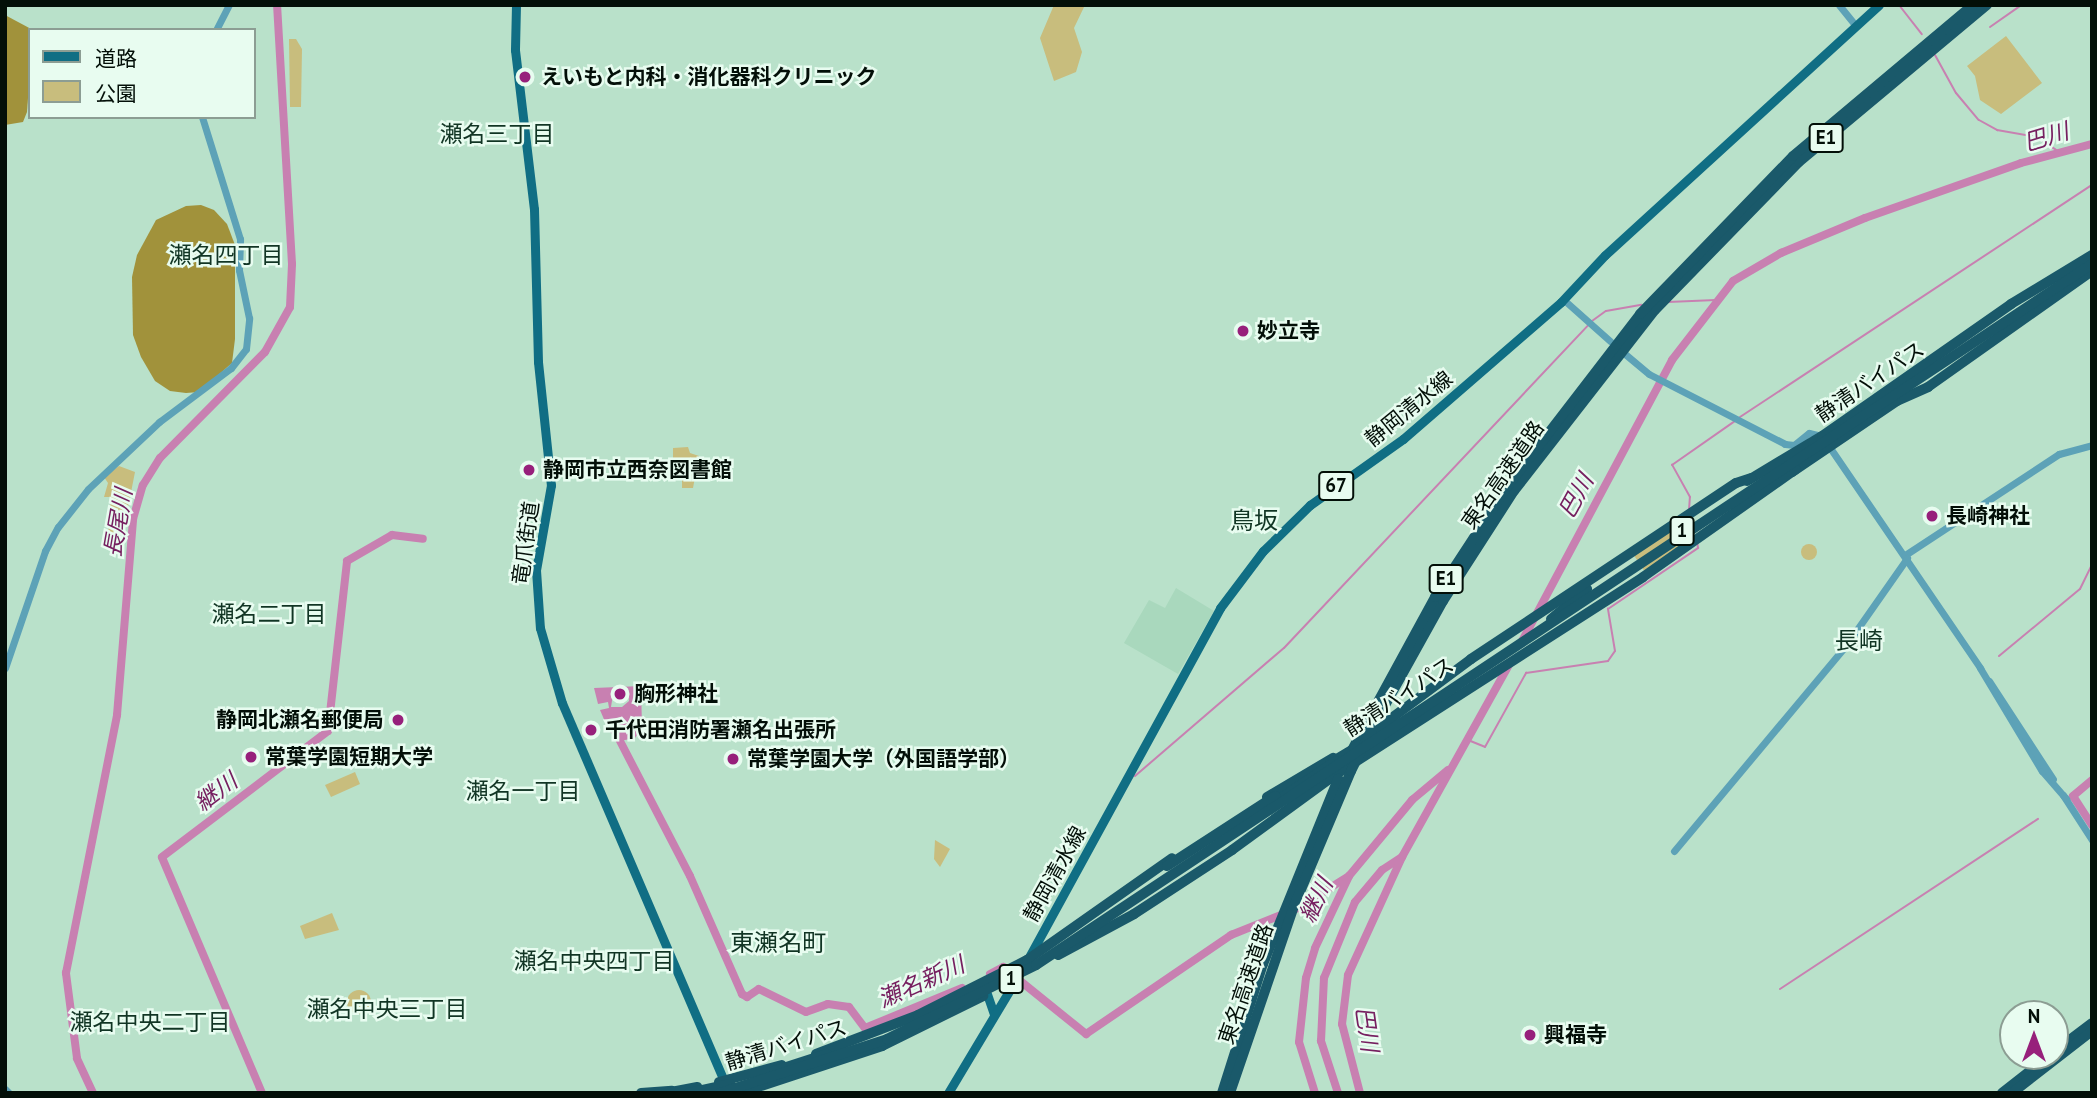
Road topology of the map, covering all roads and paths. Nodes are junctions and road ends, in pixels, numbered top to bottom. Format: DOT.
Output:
graph roads {
  1 [pos="229,5"];
  2 [pos="516,5"];
  3 [pos="1839,5"];
  4 [pos="1879,5"];
  5 [pos="1973,5"];
  6 [pos="1987,5"];
  7 [pos="1856,26"];
  8 [pos="217,28"];
  9 [pos="203,119"];
  10 [pos="2092,249"];
  11 [pos="2092,256"];
  12 [pos="2092,268"];
  13 [pos="1674,283"];
  14 [pos="1564,300"];
  15 [pos="1610,341"];
  16 [pos="1625,354"];
  17 [pos="1594,378"];
  18 [pos="1897,401"];
  19 [pos="1862,406"];
  20 [pos="1549,436"];
  21 [pos="1822,436"];
  22 [pos="1830,444"];
  23 [pos="2092,445"];
  24 [pos="1796,469"];
  25 [pos="1751,478"];
  26 [pos="1906,557"];
  27 [pos="1551,623"];
  28 [pos="5,668"];
  29 [pos="1362,743"];
  30 [pos="2092,840"];
  31 [pos="1674,851"];
  32 [pos="1299,880"];
  33 [pos="1083,919"];
  34 [pos="1047,925"];
  35 [pos="1103,930"];
  36 [pos="1055,942"];
  37 [pos="1027,960"];
  38 [pos="1018,978"];
  39 [pos="987,994"];
  40 [pos="994,1016"];
  41 [pos="1248,1019"];
  42 [pos="2092,1023"];
  43 [pos="2092,1031"];
  44 [pos="2069,1040"];
  45 [pos="2031,1070"];
  46 [pos="724,1081"];
  47 [pos="672,1092"];
  48 [pos="641,1093"];
  49 [pos="689,1093"];
  50 [pos="720,1093"];
  51 [pos="729,1093"];
  52 [pos="740,1093"];
  53 [pos="948,1093"];
  54 [pos="1222,1093"];
  55 [pos="1230,1093"];
  56 [pos="2002,1093"];
  57 [pos="2012,1093"];
  1 -- 8 [label="street"];
  2 -- 46 [label="main road, 竜爪街道"];
  3 -- 7 [label="street"];
  4 -- 7 [label="main road, 静岡清水線 / 67"];
  5 -- 13 [label="highway, 東名高速道路 / E1"];
  6 -- 13 [label="highway, 東名高速道路 / E1"];
  7 -- 14 [label="main road, 静岡清水線 / 67"];
  9 -- 28 [label="street"];
  10 -- 19 [label="highway"];
  11 -- 19 [label="highway"];
  11 -- 27 [label="highway, 静清バイパス / 1, bridge"];
  12 -- 18 [label="highway, bridge"];
  12 -- 18 [label="highway, 1"];
  12 -- 27 [label="highway, 静清バイパス / 1, bridge"];
  13 -- 17 [label="highway, 東名高速道路 / E1"];
  13 -- 17 [label="highway, 東名高速道路 / E1"];
  14 -- 15 [label="street"];
  14 -- 34 [label="main road, 静岡清水線 / 67"];
  16 -- 21 [label="street"];
  17 -- 20 [label="highway, 東名高速道路 / E1"];
  18 -- 22 [label="highway, 1"];
  19 -- 21 [label="highway"];
  20 -- 29 [label="highway, 東名高速道路 / E1"];
  20 -- 32 [label="highway, 東名高速道路 / E1, bridge"];
  21 -- 22 [label="street"];
  21 -- 25 [label="highway"];
  22 -- 24 [label="highway, 1"];
  22 -- 26 [label="street"];
  23 -- 26 [label="street"];
  24 -- 27 [label="highway, bridge"];
  24 -- 35 [label="highway, 1"];
  25 -- 27 [label="highway, bridge"];
  25 -- 33 [label="highway"];
  26 -- 30 [label="street"];
  26 -- 31 [label="street"];
  27 -- 29 [label="highway, 静清バイパス / 1, bridge"];
  29 -- 32 [label="highway, 東名高速道路 / E1, bridge"];
  29 -- 33 [label="highway, bridge"];
  29 -- 35 [label="highway, 1, bridge"];
  29 -- 49 [label="highway, 静清バイパス / 1, bridge"];
  29 -- 50 [label="highway, 静清バイパス / 1, bridge"];
  32 -- 41 [label="highway, 東名高速道路 / E1"];
  33 -- 36 [label="highway"];
  34 -- 36 [label="main road"];
  34 -- 37 [label="main road, 静岡清水線 / 67"];
  35 -- 38 [label="highway, 1"];
  36 -- 37 [label="highway"];
  37 -- 38 [label="main road, 静岡清水線 / 67"];
  37 -- 46 [label="highway, 1"];
  38 -- 39 [label="highway, 1"];
  38 -- 40 [label="main road, 静岡清水線 / 67"];
  39 -- 40 [label="main road"];
  39 -- 52 [label="highway, 1"];
  40 -- 53 [label="main road, 静岡清水線 / 67"];
  41 -- 54 [label="highway, 東名高速道路 / E1"];
  41 -- 55 [label="highway, 東名高速道路 / E1"];
  42 -- 44 [label="highway"];
  43 -- 57 [label="highway"];
  45 -- 56 [label="highway"];
  46 -- 47 [label="highway, 1"];
  46 -- 51 [label="main road, 竜爪街道"];
  47 -- 48 [label="highway, 1"];
}
